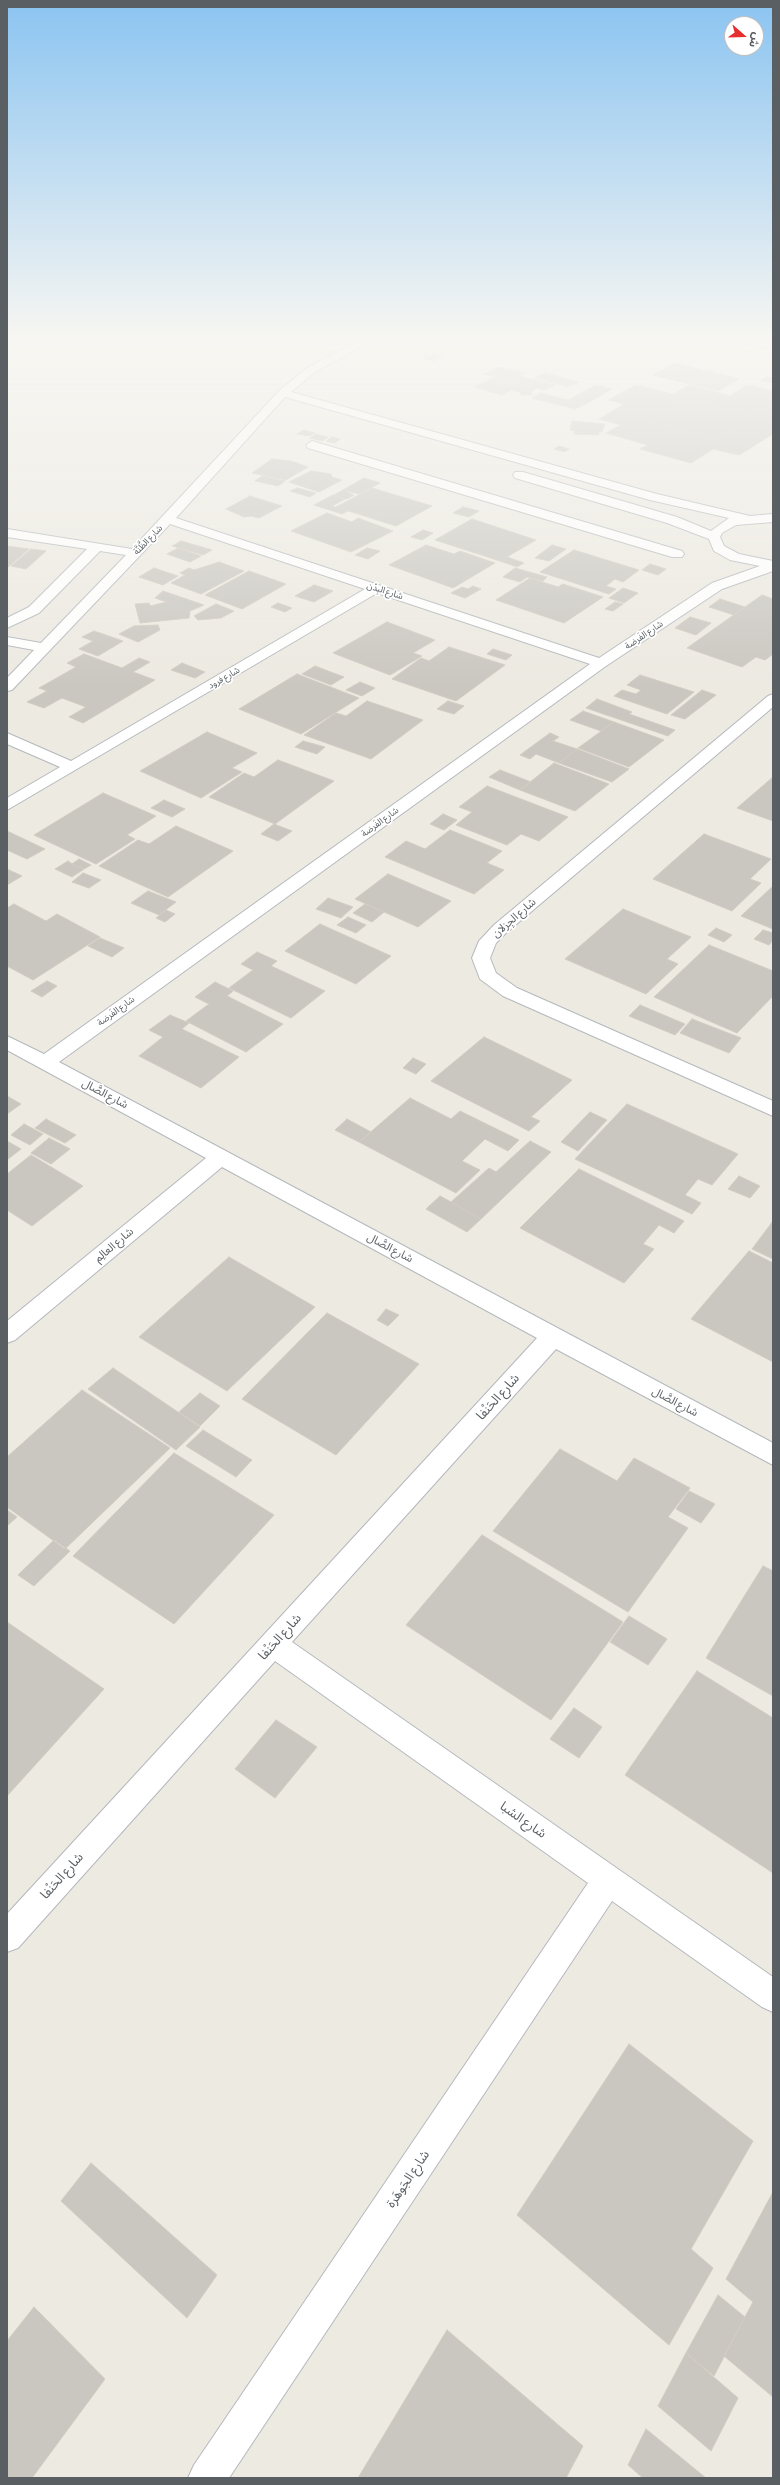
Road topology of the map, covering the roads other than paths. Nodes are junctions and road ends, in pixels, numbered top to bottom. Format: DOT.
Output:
graph roads {
  1 [pos="226,456"];
  2 [pos="349,456"];
  3 [pos="508,456"];
  4 [pos="506,471"];
  5 [pos="574,491"];
  6 [pos="539,512"];
  7 [pos="772,517"];
  8 [pos="745,518"];
  9 [pos="168,519"];
  10 [pos="7,533"];
  11 [pos="714,537"];
  12 [pos="97,547"];
  13 [pos="135,553"];
  14 [pos="678,554"];
  15 [pos="735,557"];
  16 [pos="773,566"];
  17 [pos="717,586"];
  18 [pos="376,588"];
  19 [pos="24,616"];
  20 [pos="7,624"];
  21 [pos="67,624"];
  22 [pos="7,642"];
  23 [pos="44,648"];
  24 [pos="602,663"];
  25 [pos="7,687"];
  26 [pos="773,699"];
  27 [pos="7,738"];
  28 [pos="72,767"];
  29 [pos="7,805"];
  30 [pos="7,1042"];
  31 [pos="44,1062"];
  32 [pos="769,1101"];
  33 [pos="222,1156"];
  34 [pos="7,1334"];
  35 [pos="553,1336"];
  36 [pos="773,1455"];
  37 [pos="273,1644"];
  38 [pos="608,1880"];
  39 [pos="7,1937"];
  40 [pos="773,1996"];
  41 [pos="207,2478"];
  1 -- 9 [label="street, شارع الظَّنَّة"];
  2 -- 6 [label="street"];
  3 -- 8 [label="street"];
  4 -- 5 [label="street"];
  5 -- 6 [label="street"];
  5 -- 11 [label="street"];
  6 -- 14 [label="street"];
  7 -- 8 [label="street"];
  8 -- 11 [label="street"];
  9 -- 13 [label="street, شارع الظَّنَّة"];
  9 -- 18 [label="street, شارع البِدْن"];
  10 -- 12 [label="street"];
  11 -- 15 [label="street"];
  12 -- 13 [label="street"];
  12 -- 19 [label="street"];
  13 -- 21 [label="street, شارع الظَّنَّة"];
  15 -- 16 [label="street"];
  15 -- 17 [label="street, شارع الفَرضة"];
  16 -- 17 [label="street, شارع الفَرضة"];
  17 -- 24 [label="street, شارع الفَرضة"];
  18 -- 24 [label="street, شارع البِدْن"];
  18 -- 28 [label="street, شارع فرود"];
  19 -- 20 [label="street"];
  19 -- 21 [label="street"];
  21 -- 23 [label="street, شارع الظَّنَّة"];
  22 -- 23 [label="street"];
  23 -- 25 [label="street, شارع الظَّنَّة"];
  24 -- 31 [label="street, شارع الفَرضة"];
  26 -- 32 [label="street, شارع الجِزلان"];
  27 -- 28 [label="street"];
  28 -- 29 [label="street, شارع فرود"];
  30 -- 31 [label="street, شارع الصَّال"];
  31 -- 33 [label="street, شارع الصَّال"];
  33 -- 34 [label="street, شارع العالِم"];
  33 -- 35 [label="street, شارع الصَّال"];
  35 -- 36 [label="street, شارع الصَّال"];
  35 -- 37 [label="street, شارع الحَنْفا"];
  37 -- 38 [label="street, شارع الشبا"];
  37 -- 39 [label="street, شارع الحَنْفا"];
  38 -- 40 [label="street, شارع الشبا"];
  38 -- 41 [label="street, شارع الجَوهَرة"];
}
